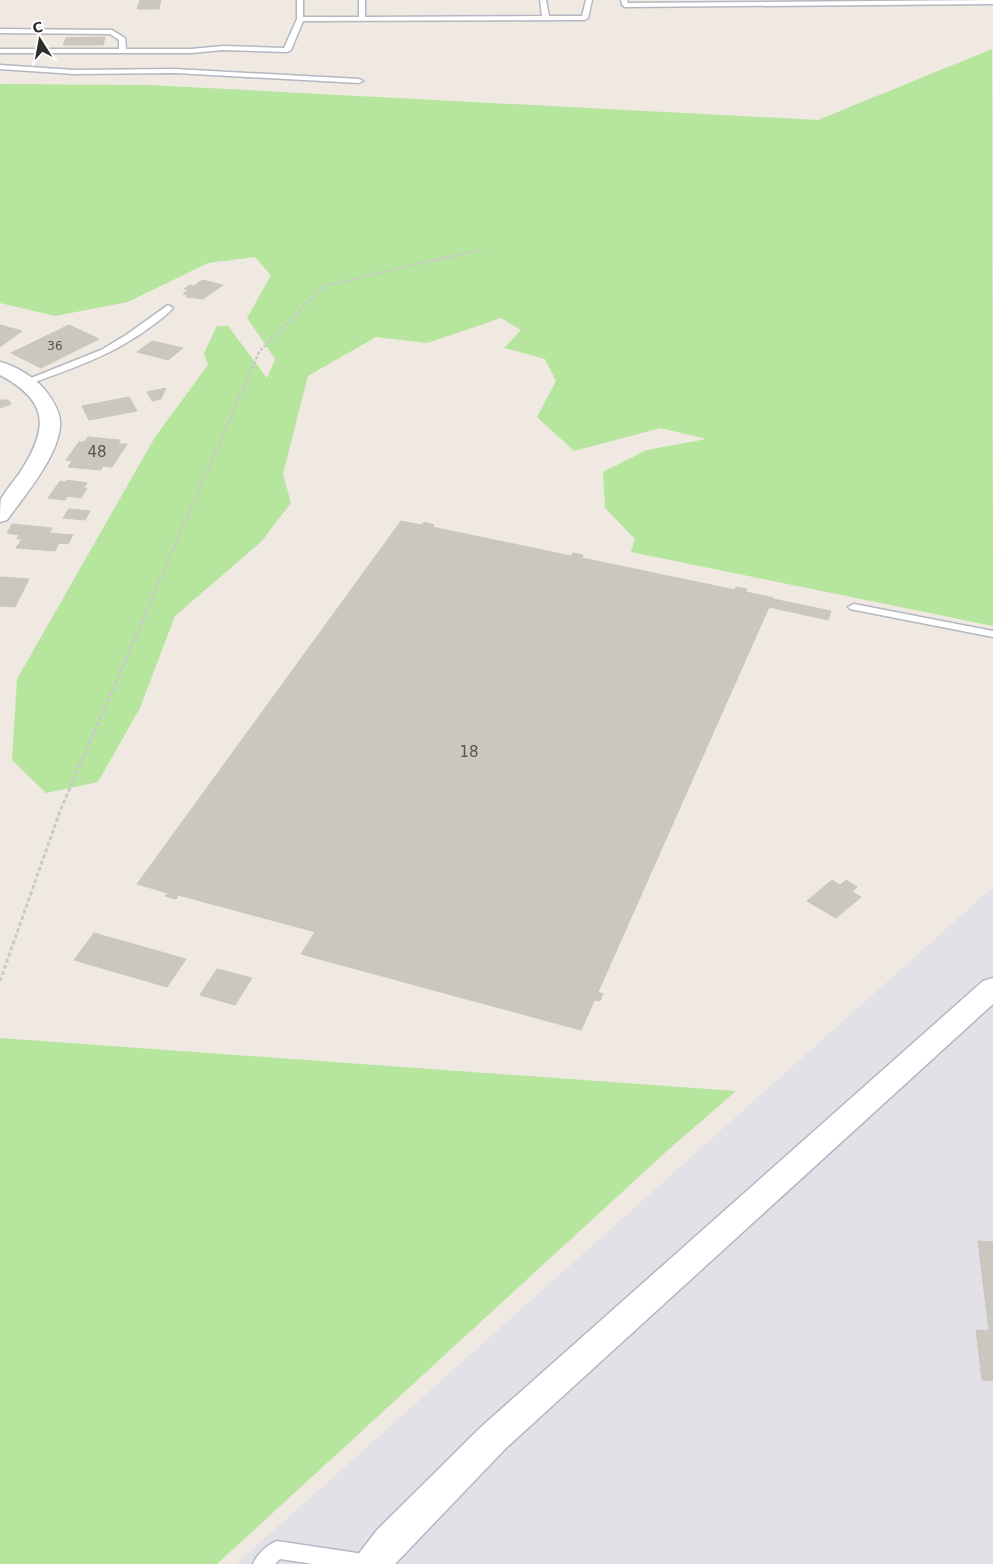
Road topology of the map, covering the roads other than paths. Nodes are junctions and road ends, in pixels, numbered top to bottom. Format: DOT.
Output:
graph roads {
  1 [pos="300,0"];
  2 [pos="362,0"];
  3 [pos="543,0"];
  4 [pos="589,0"];
  5 [pos="624,0"];
  6 [pos="899,1"];
  7 [pos="934,1"];
  8 [pos="993,2"];
  9 [pos="546,18"];
  10 [pos="300,19"];
  11 [pos="362,19"];
  12 [pos="0,30"];
  13 [pos="0,51"];
  14 [pos="122,51"];
  15 [pos="0,67"];
  16 [pos="359,81"];
  17 [pos="168,308"];
  18 [pos="0,368"];
  19 [pos="26,382"];
  20 [pos="0,516"];
  21 [pos="854,607"];
  22 [pos="993,634"];
  23 [pos="993,988"];
  24 [pos="262,1564"];
  25 [pos="371,1564"];
  1 -- 10 [label="lane"];
  2 -- 11 [label="lane"];
  3 -- 9 [label="lane"];
  4 -- 9 [label="lane"];
  5 -- 6 [label="lane"];
  6 -- 7 [label="lane"];
  7 -- 8 [label="lane"];
  9 -- 11 [label="lane"];
  10 -- 11 [label="lane"];
  10 -- 14 [label="lane"];
  12 -- 14 [label="lane"];
  13 -- 14 [label="lane"];
  15 -- 16 [label="lane"];
  17 -- 19 [label="lane"];
  18 -- 19 [label="street"];
  19 -- 20 [label="street"];
  21 -- 22 [label="lane"];
  23 -- 25 [label="street"];
  24 -- 25 [label="lane"];
}
